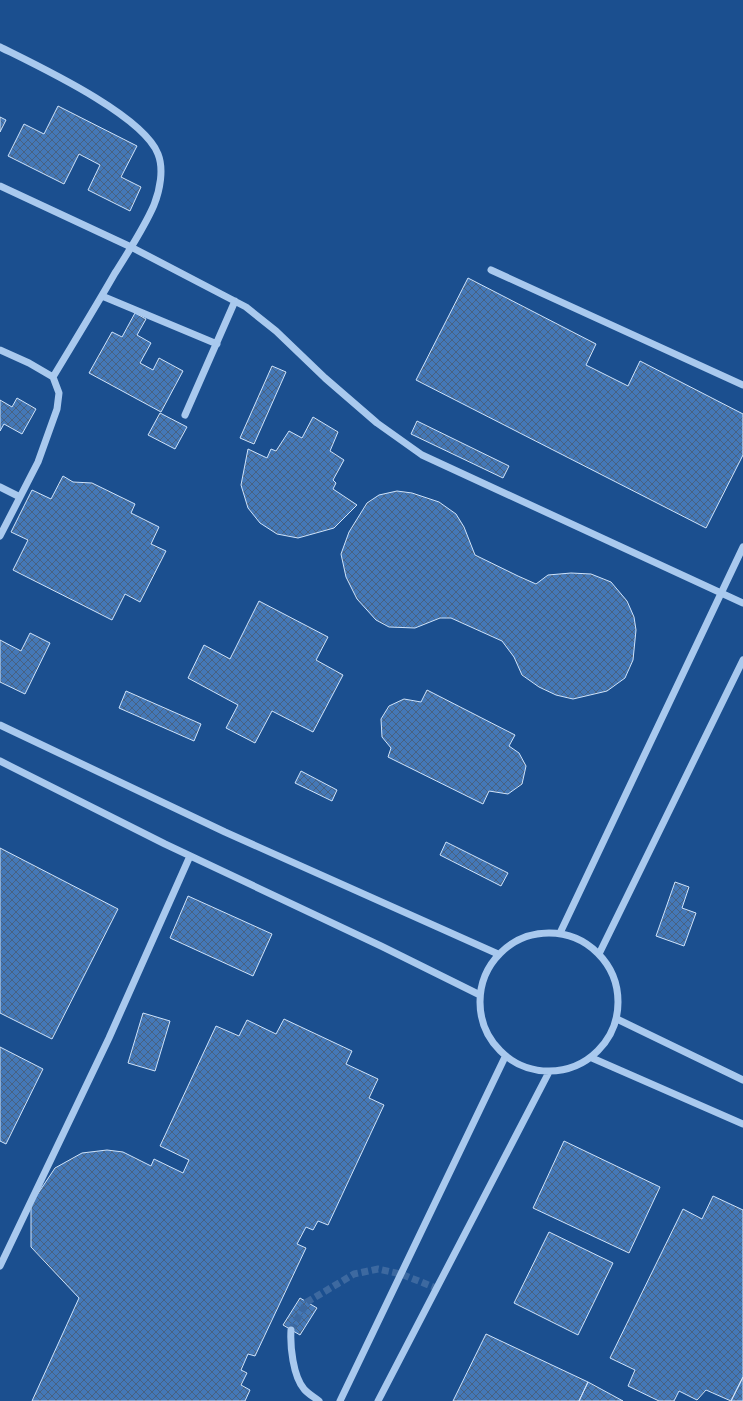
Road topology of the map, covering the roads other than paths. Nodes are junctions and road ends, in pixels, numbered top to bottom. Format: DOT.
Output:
graph roads {
  1 [pos="0,47"];
  2 [pos="0,186"];
  3 [pos="131,247"];
  4 [pos="492,270"];
  5 [pos="102,296"];
  6 [pos="235,301"];
  7 [pos="217,344"];
  8 [pos="0,350"];
  9 [pos="53,377"];
  10 [pos="743,385"];
  11 [pos="185,415"];
  12 [pos="0,487"];
  13 [pos="20,497"];
  14 [pos="0,536"];
  15 [pos="743,547"];
  16 [pos="720,592"];
  17 [pos="743,603"];
  18 [pos="743,660"];
  19 [pos="0,725"];
  20 [pos="0,761"];
  21 [pos="190,856"];
  22 [pos="560,933"];
  23 [pos="498,954"];
  24 [pos="599,954"];
  25 [pos="480,995"];
  26 [pos="617,1019"];
  27 [pos="505,1056"];
  28 [pos="592,1058"];
  29 [pos="549,1072"];
  30 [pos="743,1080"];
  31 [pos="743,1124"];
  32 [pos="0,1266"];
  33 [pos="291,1330"];
  34 [pos="319,1401"];
  35 [pos="340,1401"];
  36 [pos="378,1401"];
  1 -- 3 [label="lane"];
  2 -- 3 [label="lane"];
  3 -- 5 [label="lane"];
  3 -- 6 [label="lane"];
  4 -- 10 [label="lane"];
  5 -- 7 [label="lane"];
  5 -- 9 [label="lane"];
  6 -- 7 [label="lane"];
  6 -- 16 [label="lane"];
  7 -- 11 [label="lane"];
  8 -- 9 [label="lane"];
  9 -- 13 [label="lane"];
  12 -- 13 [label="lane"];
  13 -- 14 [label="lane"];
  15 -- 16 [label="lane"];
  16 -- 17 [label="lane"];
  16 -- 22 [label="lane"];
  18 -- 24 [label="lane"];
  19 -- 23 [label="lane"];
  20 -- 21 [label="lane"];
  21 -- 25 [label="lane"];
  21 -- 32 [label="lane"];
  22 -- 23 [label="lane"];
  22 -- 24 [label="lane"];
  23 -- 25 [label="lane"];
  24 -- 26 [label="lane"];
  25 -- 27 [label="lane"];
  26 -- 28 [label="lane"];
  26 -- 30 [label="lane"];
  27 -- 29 [label="lane"];
  27 -- 35 [label="lane"];
  28 -- 29 [label="lane"];
  28 -- 31 [label="lane"];
  29 -- 36 [label="lane"];
  33 -- 34 [label="lane"];
}
